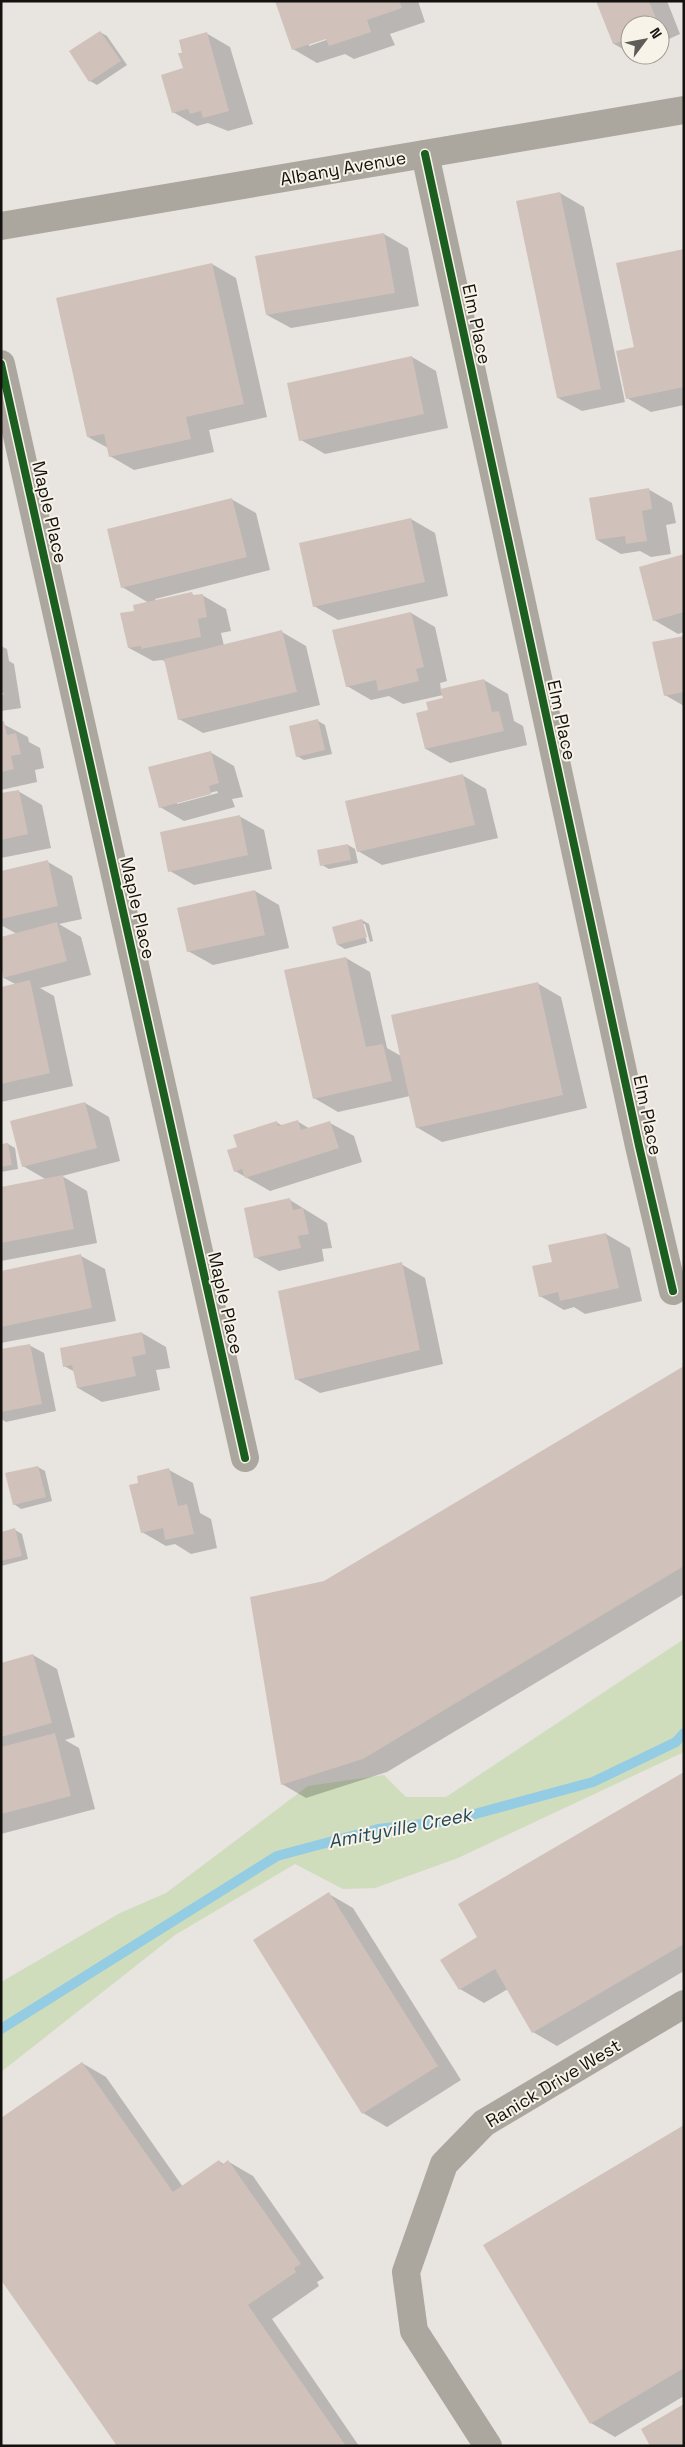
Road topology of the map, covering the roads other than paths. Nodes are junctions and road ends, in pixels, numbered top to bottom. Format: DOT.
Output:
graph roads {
  1 [pos="684,110"];
  2 [pos="425,154"];
  3 [pos="1,226"];
  4 [pos="1,364"];
  5 [pos="673,1291"];
  6 [pos="245,1458"];
  7 [pos="684,2004"];
  8 [pos="488,2446"];
  1 -- 2 [label="street, Albany Avenue"];
  2 -- 3 [label="street, Albany Avenue"];
  2 -- 5 [label="street, Elm Place"];
  4 -- 6 [label="street, Maple Place"];
  7 -- 8 [label="street, Ranick Drive West"];
}
